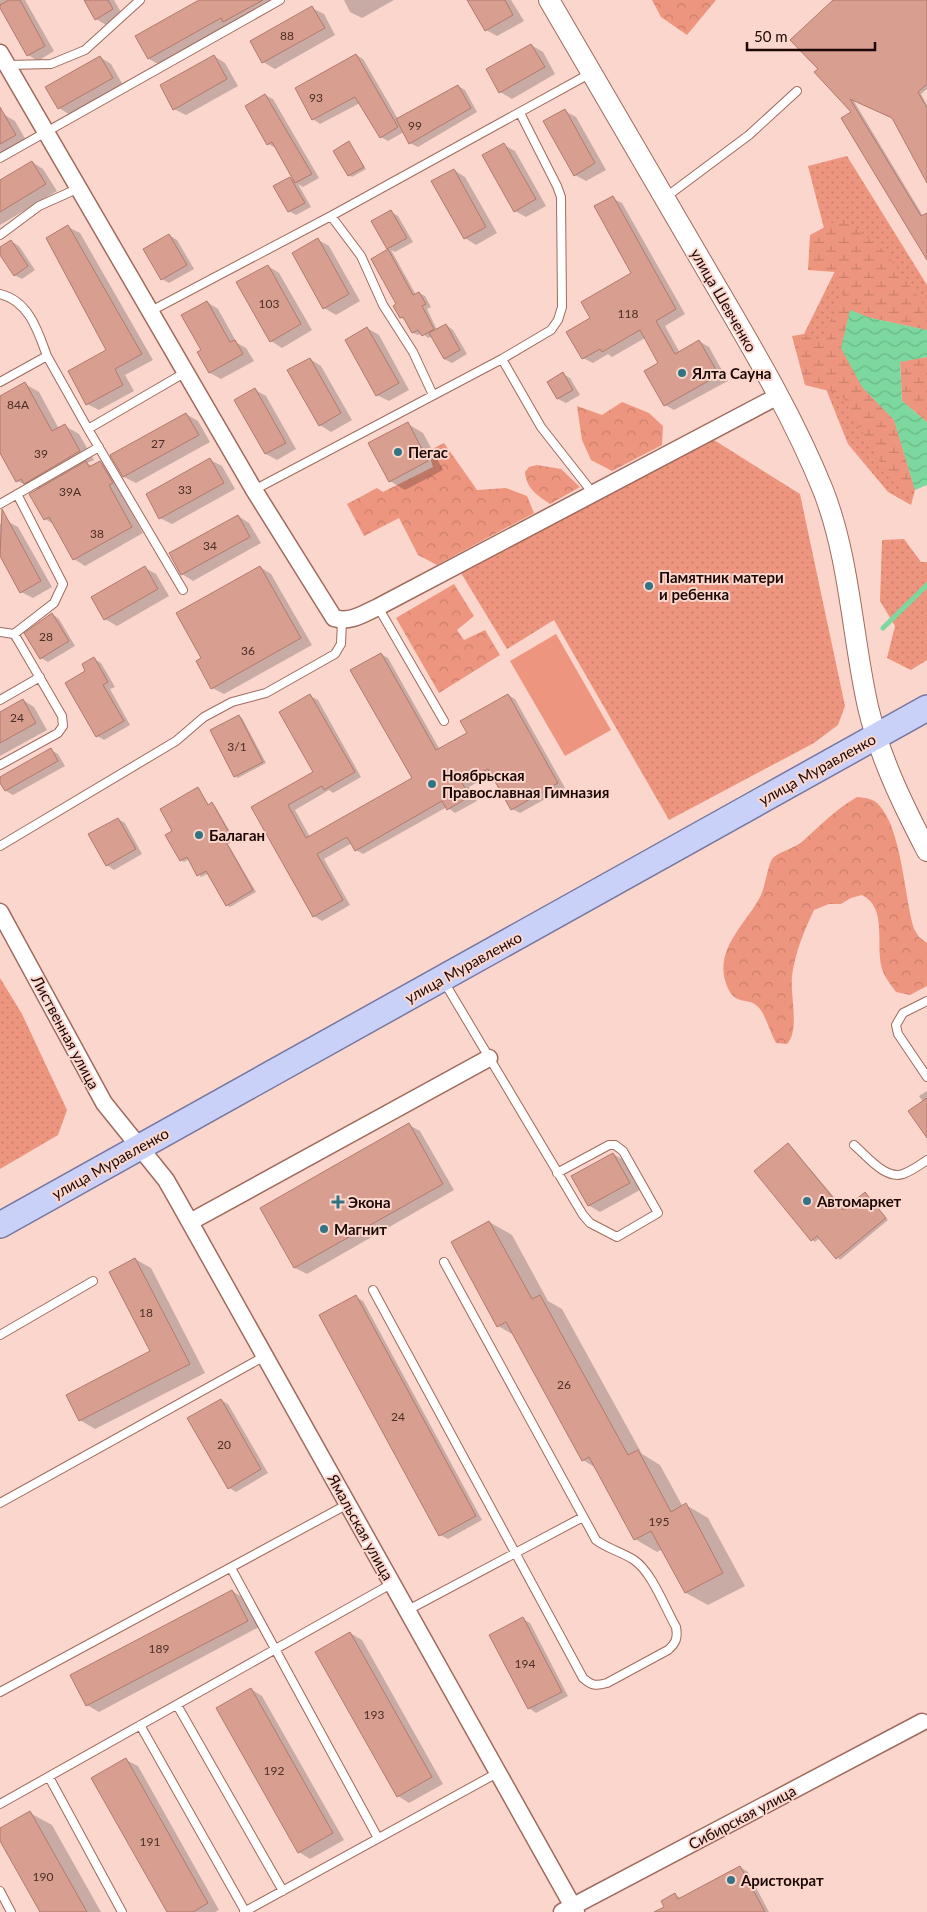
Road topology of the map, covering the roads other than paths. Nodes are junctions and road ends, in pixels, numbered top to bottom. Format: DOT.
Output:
graph roads {
  1 [pos="140,0"];
  2 [pos="280,0"];
  3 [pos="549,0"];
  4 [pos="3,59"];
  5 [pos="591,73"];
  6 [pos="797,91"];
  7 [pos="520,113"];
  8 [pos="46,132"];
  9 [pos="0,158"];
  10 [pos="79,188"];
  11 [pos="665,198"];
  12 [pos="331,216"];
  13 [pos="0,235"];
  14 [pos="0,294"];
  15 [pos="151,311"];
  16 [pos="46,356"];
  17 [pos="502,359"];
  18 [pos="186,372"];
  19 [pos="0,382"];
  20 [pos="433,395"];
  21 [pos="778,396"];
  22 [pos="88,429"];
  23 [pos="99,446"];
  24 [pos="254,490"];
  25 [pos="592,492"];
  26 [pos="17,494"];
  27 [pos="0,504"];
  28 [pos="184,590"];
  29 [pos="378,607"];
  30 [pos="342,621"];
  31 [pos="0,632"];
  32 [pos="14,634"];
  33 [pos="40,678"];
  34 [pos="0,700"];
  35 [pos="927,708"];
  36 [pos="444,721"];
  37 [pos="876,737"];
  38 [pos="0,765"];
  39 [pos="0,846"];
  40 [pos="927,851"];
  41 [pos="0,912"];
  42 [pos="442,979"];
  43 [pos="927,1001"];
  44 [pos="489,1058"];
  45 [pos="927,1077"];
  46 [pos="854,1145"];
  47 [pos="139,1147"];
  48 [pos="927,1160"];
  49 [pos="557,1173"];
  50 [pos="190,1222"];
  51 [pos="0,1225"];
  52 [pos="444,1262"];
  53 [pos="93,1282"];
  54 [pos="373,1290"];
  55 [pos="0,1335"];
  56 [pos="265,1356"];
  57 [pos="0,1503"];
  58 [pos="348,1503"];
  59 [pos="583,1517"];
  60 [pos="516,1553"];
  61 [pos="231,1568"];
  62 [pos="393,1583"];
  63 [pos="408,1610"];
  64 [pos="275,1650"];
  65 [pos="0,1692"];
  66 [pos="176,1705"];
  67 [pos="922,1722"];
  68 [pos="140,1725"];
  69 [pos="499,1772"];
  70 [pos="49,1777"];
  71 [pos="0,1804"];
  72 [pos="378,1838"];
  73 [pos="0,1891"];
  74 [pos="283,1891"];
  75 [pos="571,1910"];
  76 [pos="11,1912"];
  77 [pos="122,1912"];
  78 [pos="244,1912"];
  1 -- 4 [label="lane"];
  2 -- 8 [label="lane"];
  3 -- 5 [label="street, улица Шевченко"];
  4 -- 8 [label="street"];
  5 -- 7 [label="lane"];
  5 -- 11 [label="street, улица Шевченко"];
  6 -- 11 [label="lane"];
  7 -- 12 [label="lane"];
  7 -- 17 [label="lane"];
  8 -- 9 [label="lane"];
  8 -- 10 [label="street"];
  10 -- 13 [label="lane"];
  10 -- 15 [label="street"];
  11 -- 21 [label="street, улица Шевченко"];
  12 -- 15 [label="lane"];
  12 -- 20 [label="lane"];
  14 -- 16 [label="lane"];
  15 -- 18 [label="street"];
  16 -- 19 [label="lane"];
  16 -- 22 [label="lane"];
  17 -- 20 [label="lane"];
  17 -- 25 [label="lane"];
  18 -- 22 [label="lane"];
  18 -- 24 [label="street"];
  20 -- 24 [label="lane"];
  21 -- 25 [label="street"];
  21 -- 37 [label="street, улица Шевченко"];
  22 -- 23 [label="lane"];
  23 -- 26 [label="lane"];
  23 -- 28 [label="lane"];
  24 -- 30 [label="street"];
  25 -- 29 [label="street"];
  26 -- 27 [label="lane"];
  26 -- 32 [label="lane"];
  29 -- 30 [label="street"];
  29 -- 36 [label="lane"];
  30 -- 39 [label="lane"];
  31 -- 32 [label="lane"];
  32 -- 33 [label="lane"];
  33 -- 34 [label="lane"];
  33 -- 38 [label="lane"];
  35 -- 37 [label="main road, улица Муравленко"];
  37 -- 40 [label="street, улица Шевченко"];
  37 -- 42 [label="main road, улица Муравленко"];
  41 -- 47 [label="street, Лиственная улица"];
  42 -- 44 [label="lane"];
  42 -- 47 [label="main road, улица Муравленко"];
  43 -- 45 [label="lane"];
  44 -- 49 [label="lane"];
  44 -- 50 [label="street"];
  46 -- 48 [label="lane"];
  47 -- 50 [label="street, Ямальская улица"];
  47 -- 51 [label="main road, улица Муравленко"];
  49 -- 49 [label="lane"];
  50 -- 56 [label="street, Ямальская улица"];
  52 -- 59 [label="lane"];
  53 -- 55 [label="lane"];
  54 -- 60 [label="lane"];
  56 -- 57 [label="lane"];
  56 -- 58 [label="street, Ямальская улица"];
  58 -- 61 [label="lane"];
  58 -- 62 [label="street, Ямальская улица"];
  59 -- 60 [label="lane"];
  59 -- 60 [label="lane"];
  60 -- 63 [label="lane"];
  61 -- 64 [label="lane"];
  61 -- 65 [label="lane"];
  62 -- 63 [label="street, Ямальская улица"];
  62 -- 64 [label="lane"];
  63 -- 69 [label="street, Ямальская улица"];
  64 -- 66 [label="lane"];
  64 -- 72 [label="lane"];
  66 -- 68 [label="lane"];
  66 -- 74 [label="lane"];
  67 -- 75 [label="street, Сибирская улица"];
  68 -- 70 [label="lane"];
  68 -- 78 [label="lane"];
  69 -- 72 [label="lane"];
  69 -- 75 [label="street, Ямальская улица"];
  70 -- 71 [label="lane"];
  70 -- 77 [label="lane"];
  72 -- 74 [label="lane"];
  73 -- 76 [label="lane"];
  74 -- 78 [label="lane"];
}
